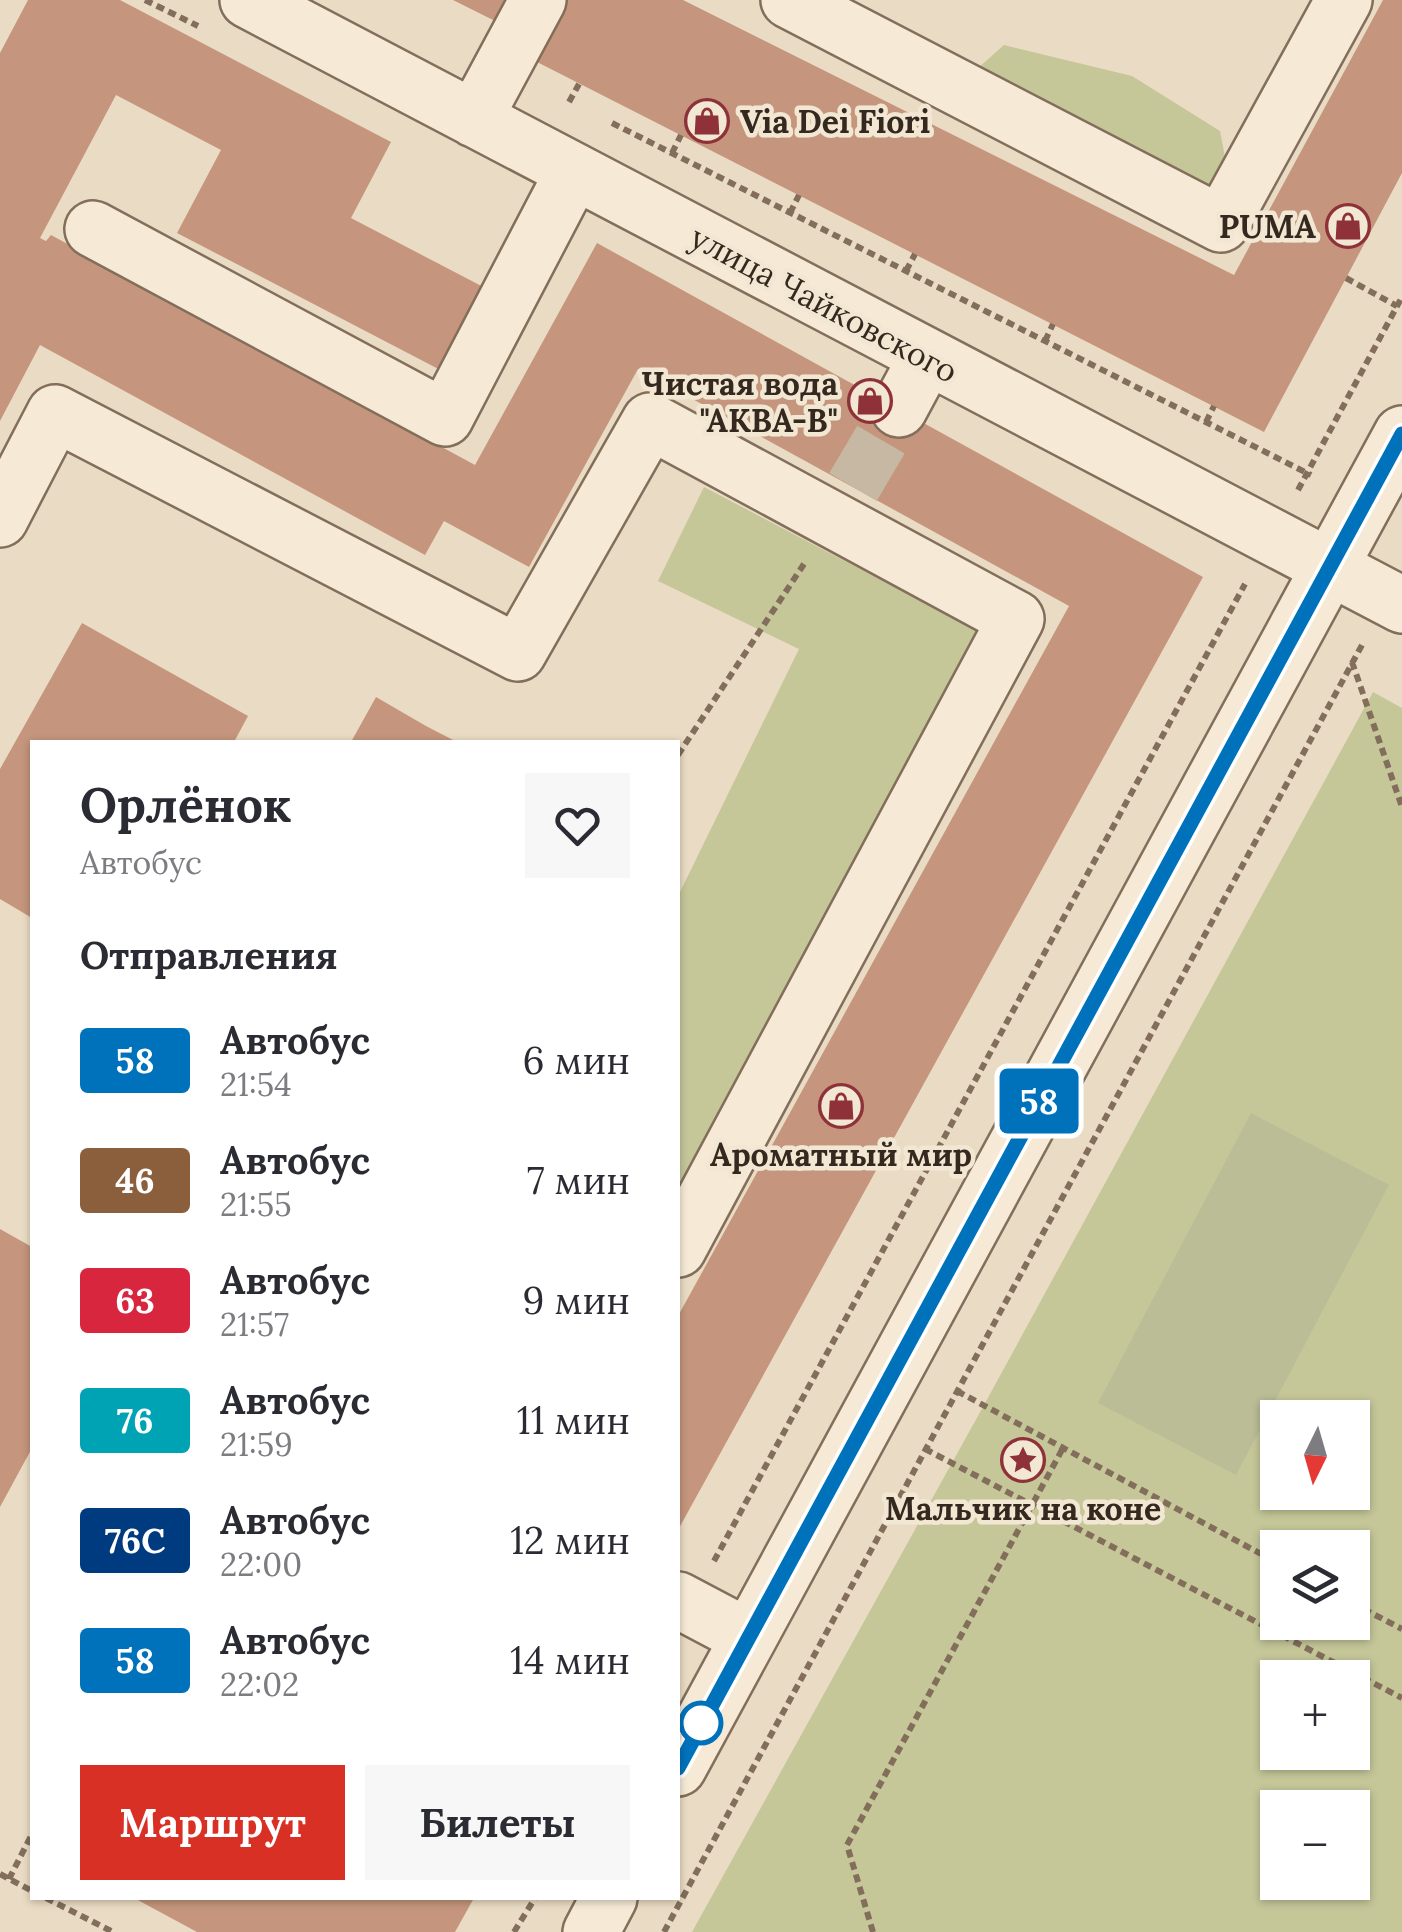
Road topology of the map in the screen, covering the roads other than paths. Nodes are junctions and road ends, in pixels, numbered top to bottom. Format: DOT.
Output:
graph roads {
  1 [pos="248,0"];
  2 [pos="538,0"];
  3 [pos="789,0"];
  4 [pos="1344,0"];
  5 [pos="474,119"];
  6 [pos="574,172"];
  7 [pos="92,229"];
  8 [pos="926,358"];
  9 [pos="899,410"];
  10 [pos="1402,434"];
  11 [pos="0,519"];
  12 [pos="1329,570"];
  13 [pos="1386,618"];
  14 [pos="680,1245"];
  15 [pos="684,1603"];
  16 [pos="748,1637"];
  17 [pos="680,1764"];
  18 [pos="608,1900"];
  19 [pos="591,1932"];
  1 -- 5 [label="street, улица Чайковского"];
  2 -- 5 [label="street"];
  3 -- 4 [label="street"];
  5 -- 6 [label="street, улица Чайковского"];
  6 -- 7 [label="street"];
  6 -- 8 [label="street, улица Чайковского"];
  8 -- 9 [label="street"];
  8 -- 12 [label="street, улица Чайковского"];
  10 -- 12 [label="street"];
  11 -- 14 [label="street"];
  12 -- 13 [label="street, улица Чайковского"];
  12 -- 16 [label="street"];
  15 -- 16 [label="street"];
  16 -- 17 [label="street"];
  18 -- 19 [label="street"];
}
